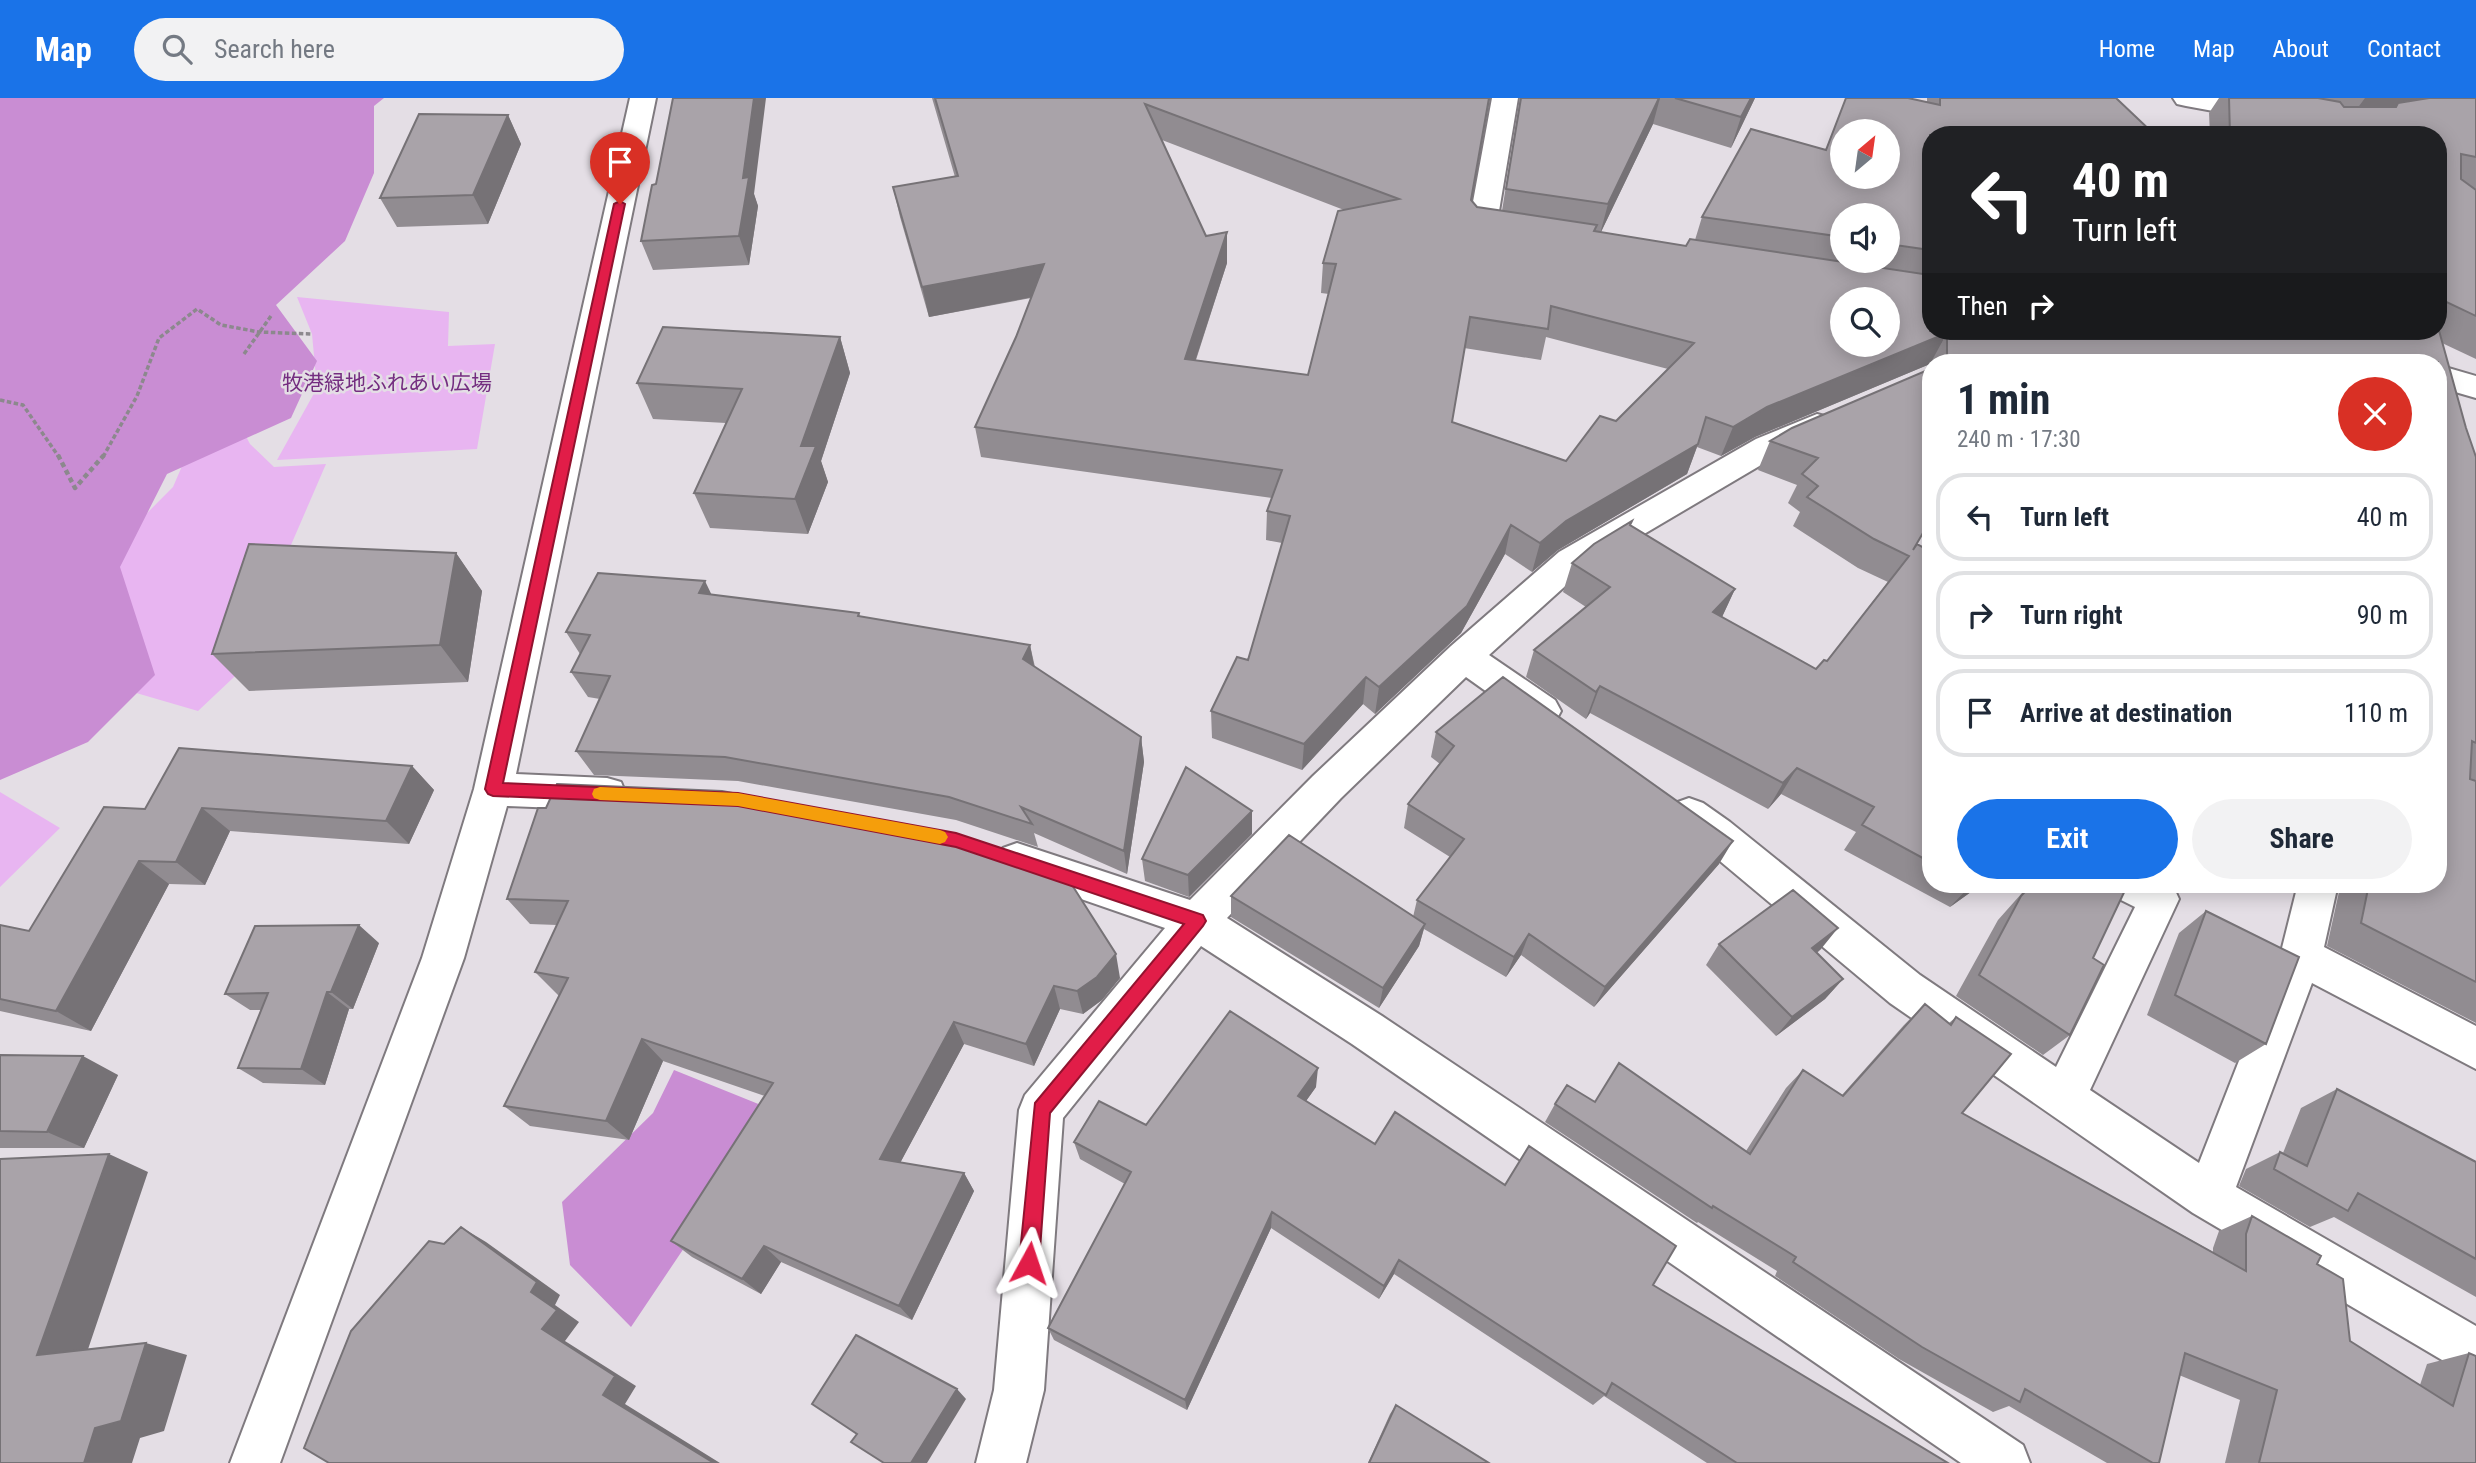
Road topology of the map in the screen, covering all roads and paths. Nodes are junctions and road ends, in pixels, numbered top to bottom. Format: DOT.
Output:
graph roads {
  1 [pos="643,98"];
  2 [pos="1505,98"];
  3 [pos="2186,98"];
  4 [pos="2345,126"];
  5 [pos="1537,238"];
  6 [pos="271,317"];
  7 [pos="259,332"];
  8 [pos="312,334"];
  9 [pos="244,354"];
  10 [pos="2447,379"];
  11 [pos="2476,387"];
  12 [pos="0,400"];
  13 [pos="1842,414"];
  14 [pos="1464,656"];
  15 [pos="1573,733"];
  16 [pos="493,789"];
  17 [pos="1661,795"];
  18 [pos="644,796"];
  19 [pos="981,849"];
  20 [pos="2147,893"];
  21 [pos="2316,893"];
  22 [pos="1197,921"];
  23 [pos="2301,956"];
  24 [pos="2476,1049"];
  25 [pos="2065,1096"];
  26 [pos="2209,1197"];
  27 [pos="2476,1353"];
  28 [pos="255,1463"];
  29 [pos="1001,1463"];
  30 [pos="2005,1463"];
  1 -- 16 [label="street"];
  2 -- 5 [label="street"];
  3 -- 4 [label="street"];
  6 -- 7 [label="path"];
  7 -- 8 [label="path"];
  7 -- 9 [label="path"];
  7 -- 12 [label="path"];
  10 -- 11 [label="street"];
  13 -- 14 [label="street"];
  14 -- 15 [label="street"];
  14 -- 22 [label="street"];
  16 -- 18 [label="street"];
  16 -- 28 [label="street"];
  17 -- 25 [label="street"];
  19 -- 22 [label="street"];
  20 -- 25 [label="street"];
  21 -- 23 [label="street"];
  22 -- 29 [label="street"];
  22 -- 30 [label="street"];
  23 -- 24 [label="street"];
  23 -- 26 [label="street"];
  25 -- 26 [label="street"];
  26 -- 27 [label="street"];
}
